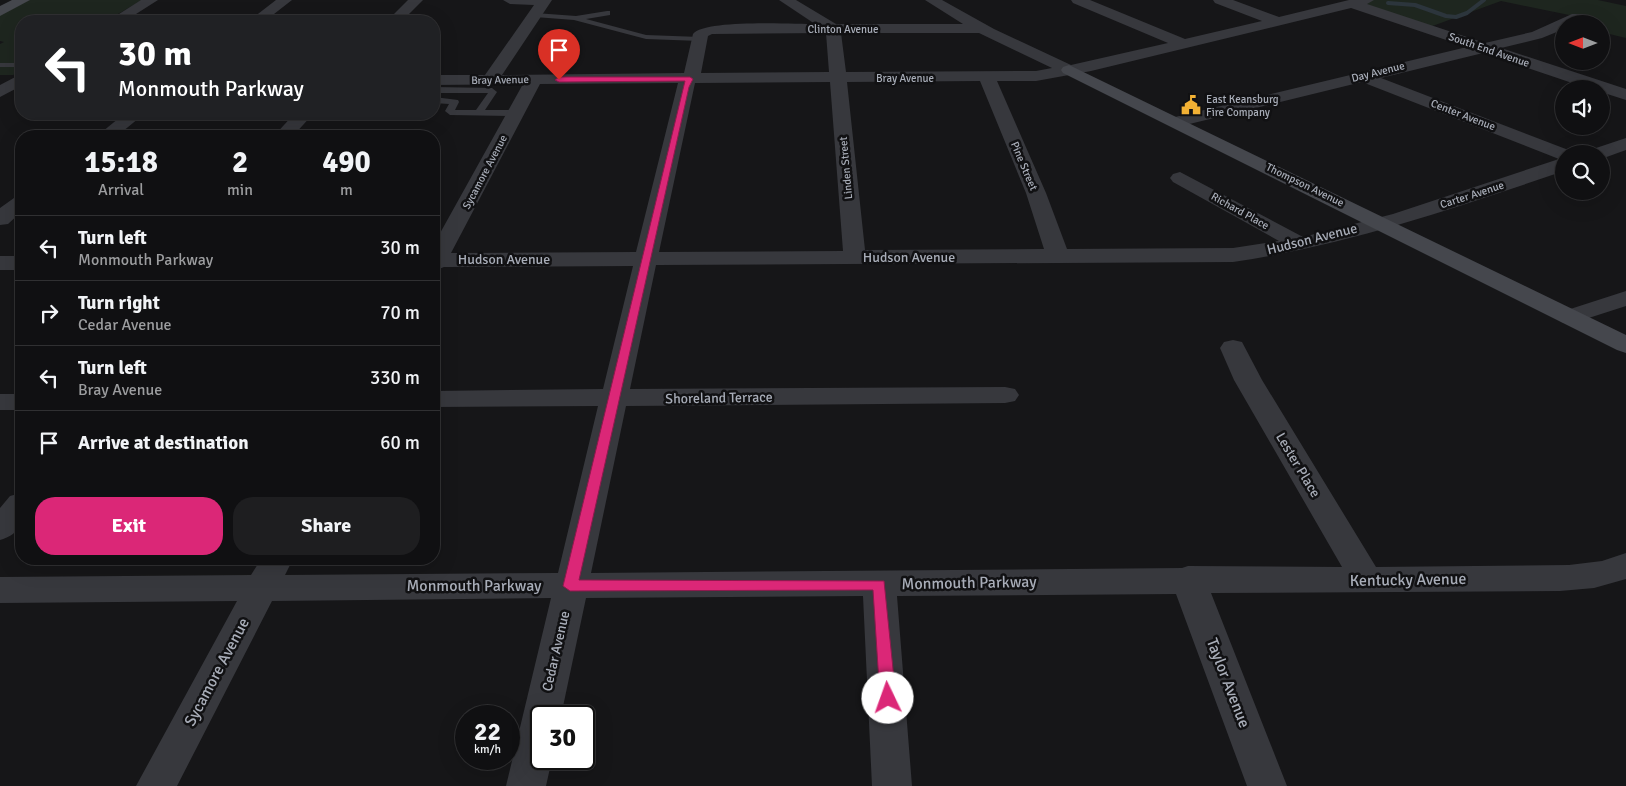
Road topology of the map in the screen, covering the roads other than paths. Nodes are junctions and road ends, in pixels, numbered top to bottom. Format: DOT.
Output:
graph roads {
  1 [pos="23,0"];
  2 [pos="151,0"];
  3 [pos="285,0"];
  4 [pos="416,0"];
  5 [pos="510,0"];
  6 [pos="786,0"];
  7 [pos="932,0"];
  8 [pos="1121,0"];
  9 [pos="1220,0"];
  10 [pos="544,1"];
  11 [pos="1360,2"];
  12 [pos="1085,3"];
  13 [pos="0,12"];
  14 [pos="607,13"];
  15 [pos="125,15"];
  16 [pos="264,15"];
  17 [pos="400,15"];
  18 [pos="535,15"];
  19 [pos="574,18"];
  20 [pos="1280,22"];
  21 [pos="832,28"];
  22 [pos="983,28"];
  23 [pos="1555,28"];
  24 [pos="702,35"];
  25 [pos="1184,44"];
  26 [pos="1480,47"];
  27 [pos="0,65"];
  28 [pos="1069,70"];
  29 [pos="15,73"];
  30 [pos="1361,76"];
  31 [pos="15,77"];
  32 [pos="839,78"];
  33 [pos="987,78"];
  34 [pos="690,79"];
  35 [pos="15,80"];
  36 [pos="440,80"];
  37 [pos="490,80"];
  38 [pos="534,80"];
  39 [pos="0,81"];
  40 [pos="440,90"];
  41 [pos="0,92"];
  42 [pos="1626,95"];
  43 [pos="440,101"];
  44 [pos="479,113"];
  45 [pos="516,113"];
  46 [pos="127,120"];
  47 [pos="298,120"];
  48 [pos="1177,122"];
  49 [pos="114,130"];
  50 [pos="289,130"];
  51 [pos="1626,144"];
  52 [pos="1610,150"];
  53 [pos="1555,151"];
  54 [pos="1555,167"];
  55 [pos="1180,178"];
  56 [pos="15,207"];
  57 [pos="0,219"];
  58 [pos="1380,223"];
  59 [pos="1300,244"];
  60 [pos="440,250"];
  61 [pos="1058,256"];
  62 [pos="856,257"];
  63 [pos="645,259"];
  64 [pos="440,261"];
  65 [pos="15,262"];
  66 [pos="0,263"];
  67 [pos="1626,298"];
  68 [pos="1570,317"];
  69 [pos="1626,345"];
  70 [pos="1233,348"];
  71 [pos="1004,395"];
  72 [pos="440,399"];
  73 [pos="613,399"];
  74 [pos="0,402"];
  75 [pos="15,402"];
  76 [pos="15,511"];
  77 [pos="0,529"];
  78 [pos="1626,565"];
  79 [pos="269,574"];
  80 [pos="1188,580"];
  81 [pos="1367,581"];
  82 [pos="880,584"];
  83 [pos="570,586"];
  84 [pos="0,590"];
  85 [pos="156,786"];
  86 [pos="526,786"];
  87 [pos="892,786"];
  88 [pos="1267,786"];
  1 -- 13 [label="street"];
  2 -- 15 [label="street"];
  3 -- 16 [label="street"];
  4 -- 17 [label="street"];
  5 -- 10 [label="street"];
  6 -- 21 [label="street"];
  7 -- 22 [label="street, Thompson Avenue"];
  8 -- 12 [label="street"];
  9 -- 20 [label="street"];
  10 -- 18 [label="street"];
  11 -- 20 [label="street, Bray Avenue"];
  11 -- 26 [label="street, South End Avenue"];
  12 -- 25 [label="street"];
  14 -- 19 [label="lane"];
  18 -- 19 [label="lane"];
  18 -- 37 [label="street"];
  19 -- 24 [label="lane"];
  20 -- 25 [label="street, Bray Avenue"];
  21 -- 22 [label="street, Clinton Avenue"];
  21 -- 24 [label="street, Clinton Avenue"];
  21 -- 32 [label="street, Linden Street"];
  22 -- 28 [label="street, Thompson Avenue"];
  23 -- 26 [label="street, Day Avenue"];
  24 -- 34 [label="street, Cedar Avenue"];
  25 -- 28 [label="street, Bray Avenue"];
  26 -- 30 [label="street, Day Avenue"];
  26 -- 42 [label="street, South End Avenue"];
  27 -- 29 [label="lane"];
  28 -- 33 [label="street, Bray Avenue"];
  28 -- 48 [label="street, Thompson Avenue"];
  30 -- 48 [label="street, Day Avenue"];
  30 -- 53 [label="street, Center Avenue"];
  31 -- 39 [label="street"];
  32 -- 33 [label="street, Bray Avenue"];
  32 -- 34 [label="street, Bray Avenue"];
  32 -- 62 [label="street, Linden Street"];
  33 -- 61 [label="street, Pine Street"];
  34 -- 38 [label="street, Bray Avenue"];
  34 -- 63 [label="street, Cedar Avenue"];
  35 -- 41 [label="street"];
  36 -- 37 [label="street, Bray Avenue"];
  37 -- 38 [label="street, Bray Avenue"];
  38 -- 45 [label="street, Sycamore Avenue"];
  40 -- 44 [label="lane"];
  43 -- 44 [label="lane"];
  44 -- 45 [label="lane"];
  45 -- 60 [label="street, Sycamore Avenue"];
  46 -- 49 [label="street"];
  47 -- 50 [label="street"];
  48 -- 58 [label="street, Thompson Avenue"];
  51 -- 52 [label="street"];
  54 -- 58 [label="street, Carter Avenue"];
  55 -- 59 [label="street, Richard Place"];
  56 -- 57 [label="street"];
  58 -- 59 [label="street, Hudson Avenue"];
  58 -- 68 [label="street, Thompson Avenue"];
  59 -- 61 [label="street, Hudson Avenue"];
  61 -- 62 [label="street, Hudson Avenue"];
  62 -- 63 [label="street, Hudson Avenue"];
  63 -- 64 [label="street, Hudson Avenue"];
  63 -- 73 [label="street, Cedar Avenue"];
  65 -- 66 [label="street"];
  67 -- 68 [label="street"];
  68 -- 69 [label="street, Thompson Avenue"];
  70 -- 81 [label="street, Lester Place"];
  71 -- 73 [label="street, Shoreland Terrace"];
  72 -- 73 [label="street, Shoreland Terrace"];
  73 -- 83 [label="street, Cedar Avenue"];
  74 -- 75 [label="street"];
  76 -- 77 [label="street"];
  78 -- 81 [label="street, Kentucky Avenue"];
  79 -- 83 [label="street, Monmouth Parkway"];
  79 -- 84 [label="street, Monmouth Parkway"];
  79 -- 85 [label="street, Sycamore Avenue"];
  80 -- 81 [label="street, Kentucky Avenue"];
  80 -- 82 [label="street, Monmouth Parkway"];
  80 -- 88 [label="street, Taylor Avenue"];
  82 -- 83 [label="street, Monmouth Parkway"];
  82 -- 87 [label="street"];
  83 -- 86 [label="street, Cedar Avenue"];
}
